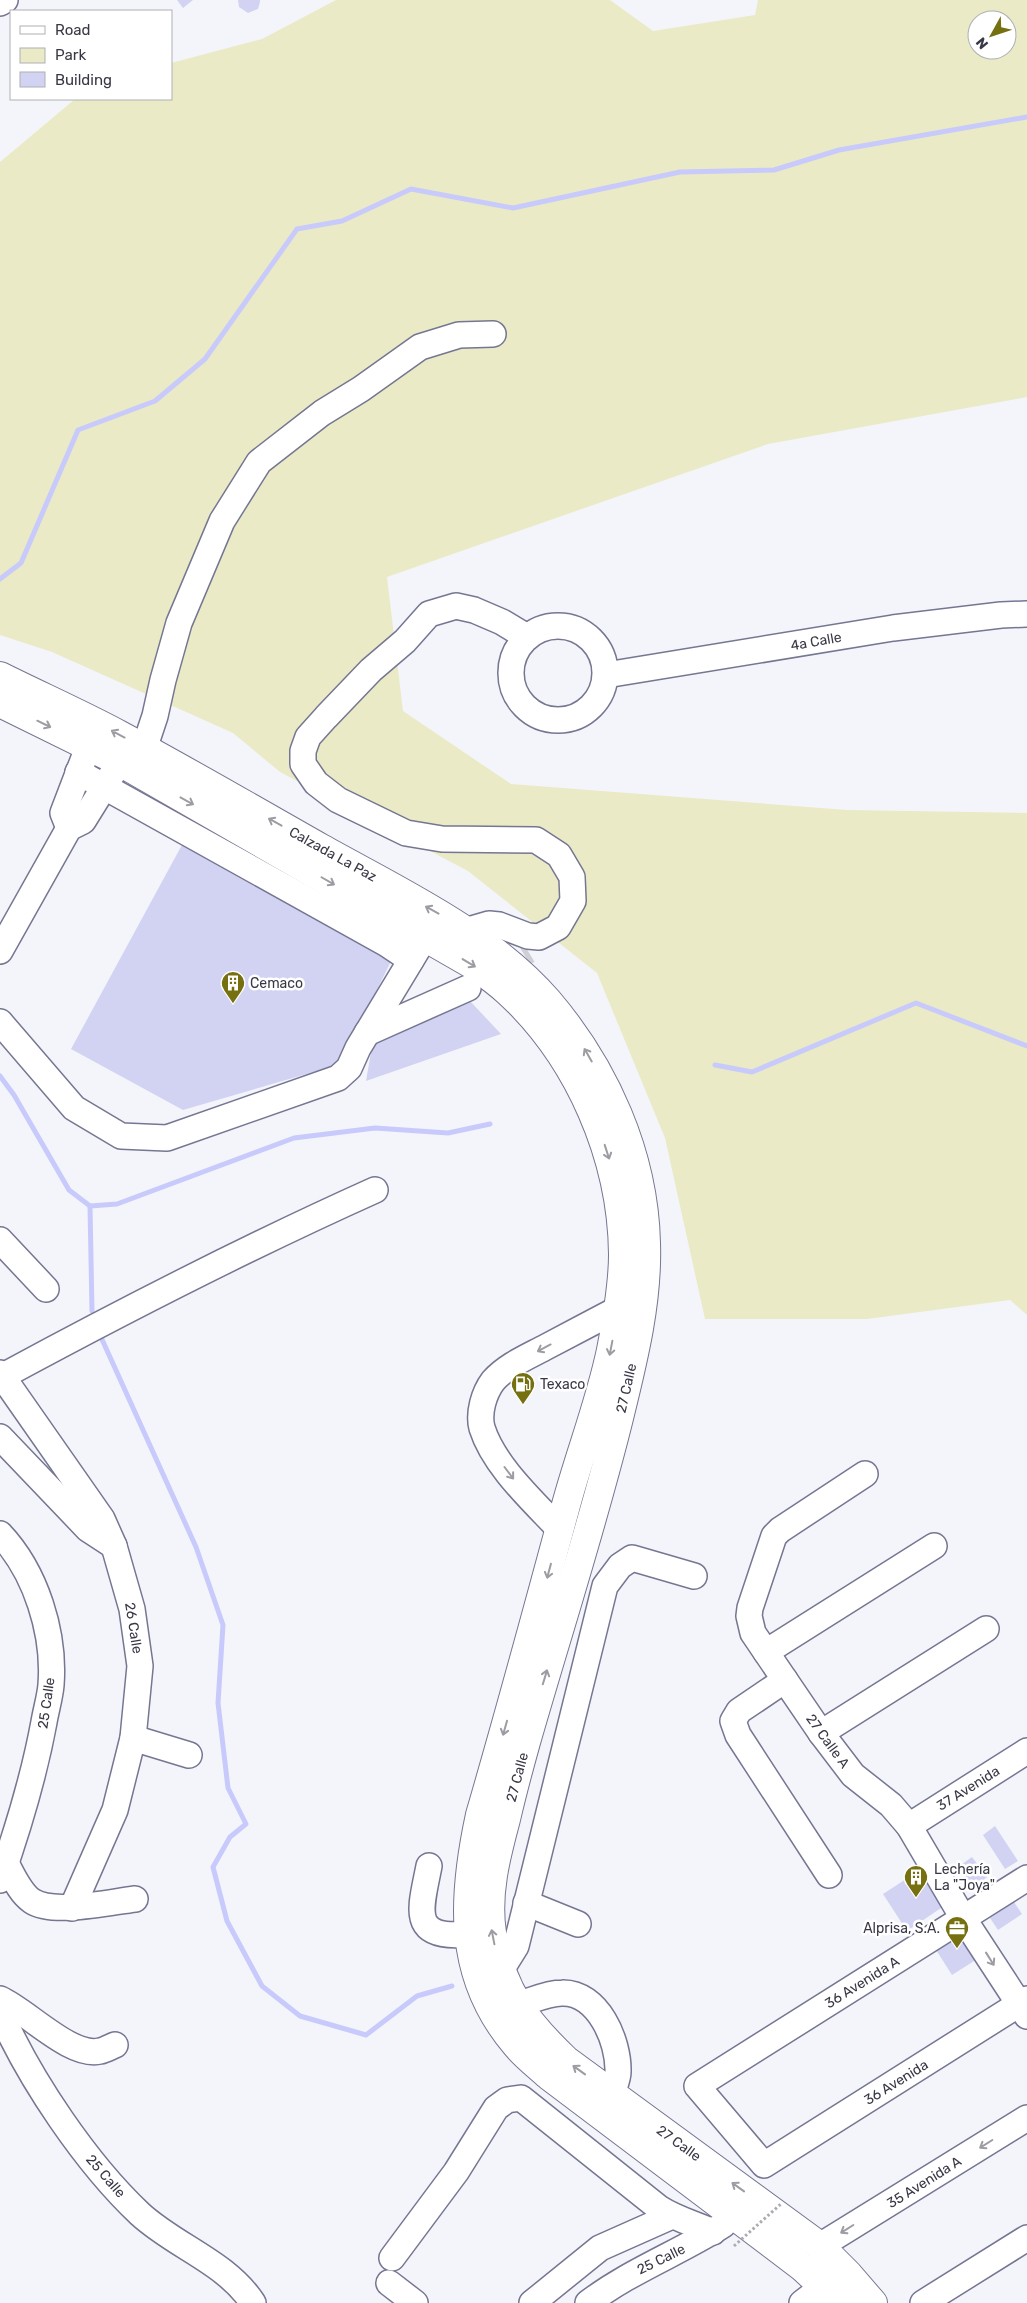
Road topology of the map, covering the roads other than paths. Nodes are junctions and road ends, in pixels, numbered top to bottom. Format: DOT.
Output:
graph roads {
  1 [pos="5,0"];
  2 [pos="0,3"];
  3 [pos="493,334"];
  4 [pos="1027,614"];
  5 [pos="527,637"];
  6 [pos="606,675"];
  7 [pos="0,676"];
  8 [pos="0,703"];
  9 [pos="89,746"];
  10 [pos="144,749"];
  11 [pos="120,762"];
  12 [pos="78,772"];
  13 [pos="160,785"];
  14 [pos="104,786"];
  15 [pos="146,808"];
  16 [pos="69,828"];
  17 [pos="465,931"];
  18 [pos="418,948"];
  19 [pos="0,951"];
  20 [pos="468,988"];
  21 [pos="0,1022"];
  22 [pos="367,1033"];
  23 [pos="601,1102"];
  24 [pos="374,1190"];
  25 [pos="0,1240"];
  26 [pos="46,1289"];
  27 [pos="618,1309"];
  28 [pos="1,1375"];
  29 [pos="0,1437"];
  30 [pos="865,1474"];
  31 [pos="560,1530"];
  32 [pos="0,1534"];
  33 [pos="114,1546"];
  34 [pos="934,1546"];
  35 [pos="694,1576"];
  36 [pos="572,1585"];
  37 [pos="605,1586"];
  38 [pos="986,1629"];
  39 [pos="766,1652"];
  40 [pos="785,1680"];
  41 [pos="821,1733"];
  42 [pos="133,1738"];
  43 [pos="1027,1751"];
  44 [pos="188,1755"];
  45 [pos="909,1826"];
  46 [pos="429,1866"];
  47 [pos="3,1871"];
  48 [pos="829,1875"];
  49 [pos="1027,1878"];
  50 [pos="135,1899"];
  51 [pos="526,1903"];
  52 [pos="72,1908"];
  53 [pos="963,1918"];
  54 [pos="578,1924"];
  55 [pos="468,1934"];
  56 [pos="501,1970"];
  57 [pos="0,1999"];
  58 [pos="517,2005"];
  59 [pos="1024,2007"];
  60 [pos="0,2012"];
  61 [pos="115,2044"];
  62 [pos="612,2094"];
  63 [pos="1027,2118"];
  64 [pos="764,2165"];
  65 [pos="672,2216"];
  66 [pos="736,2218"];
  67 [pos="713,2232"];
  68 [pos="1027,2238"];
  69 [pos="829,2255"];
  70 [pos="392,2258"];
  71 [pos="389,2283"];
  72 [pos="832,2294"];
  73 [pos="253,2303"];
  74 [pos="415,2303"];
  75 [pos="532,2303"];
  76 [pos="588,2303"];
  77 [pos="802,2303"];
  78 [pos="873,2303"];
  79 [pos="924,2303"];
  1 -- 2 [label="street"];
  3 -- 10 [label="street"];
  4 -- 6 [label="street, 4a Calle"];
  5 -- 6 [label="street"];
  5 -- 6 [label="street"];
  5 -- 17 [label="street"];
  10 -- 7 [label="main road, Calzada La Paz, one-way"];
  8 -- 9 [label="main road, Calzada La Paz, one-way"];
  9 -- 11 [label="main road, Calzada La Paz"];
  9 -- 12 [label="street"];
  17 -- 10 [label="main road, Calzada La Paz, one-way"];
  11 -- 13 [label="main road, Calzada La Paz"];
  11 -- 14 [label="street"];
  12 -- 14 [label="street"];
  12 -- 16 [label="street"];
  13 -- 15 [label="street"];
  13 -- 18 [label="main road, Calzada La Paz, one-way"];
  14 -- 15 [label="street"];
  14 -- 16 [label="street"];
  15 -- 18 [label="street"];
  16 -- 19 [label="street"];
  23 -- 17 [label="main road, Calzada La Paz, one-way"];
  18 -- 22 [label="street"];
  18 -- 23 [label="main road, Calzada La Paz, one-way"];
  20 -- 22 [label="street"];
  21 -- 22 [label="street"];
  23 -- 27 [label="main road, 27 Calle, one-way"];
  23 -- 36 [label="main road, 27 Calle"];
  24 -- 28 [label="street"];
  25 -- 26 [label="street"];
  27 -- 31 [label="main road, 27 Calle, one-way"];
  27 -- 31 [label="street, one-way"];
  28 -- 33 [label="street, 26 Calle"];
  29 -- 33 [label="street"];
  30 -- 39 [label="street, 27 Calle A"];
  31 -- 55 [label="main road, 27 Calle, one-way"];
  32 -- 47 [label="street, 25 Calle"];
  33 -- 42 [label="street, 26 Calle"];
  34 -- 39 [label="street"];
  35 -- 37 [label="street"];
  36 -- 37 [label="street"];
  56 -- 36 [label="main road, 27 Calle, one-way"];
  37 -- 51 [label="street"];
  38 -- 41 [label="street"];
  39 -- 40 [label="street, 27 Calle A"];
  40 -- 41 [label="street, 27 Calle A"];
  40 -- 48 [label="street"];
  41 -- 45 [label="street, 27 Calle A"];
  42 -- 44 [label="street"];
  42 -- 52 [label="street, 26 Calle"];
  43 -- 45 [label="street, 37 Avenida"];
  45 -- 53 [label="street, 27 Calle A"];
  46 -- 55 [label="street"];
  47 -- 52 [label="street"];
  49 -- 53 [label="street, 36 Avenida A"];
  50 -- 52 [label="street"];
  51 -- 54 [label="street"];
  51 -- 56 [label="street"];
  53 -- 59 [label="street, 27 Calle A, one-way"];
  53 -- 64 [label="street, 36 Avenida A"];
  55 -- 66 [label="main road, 27 Calle"];
  56 -- 58 [label="main road, 27 Calle"];
  57 -- 61 [label="street"];
  62 -- 58 [label="main road, 27 Calle, one-way"];
  58 -- 62 [label="street"];
  59 -- 64 [label="street, 36 Avenida"];
  60 -- 73 [label="street, 25 Calle"];
  69 -- 62 [label="main road, 27 Calle, one-way"];
  63 -- 69 [label="street, 35 Avenida A, one-way"];
  65 -- 67 [label="street"];
  65 -- 70 [label="street"];
  65 -- 75 [label="street"];
  66 -- 67 [label="street, 25 Calle"];
  66 -- 69 [label="main road"];
  66 -- 72 [label="main road, 27 Calle"];
  67 -- 76 [label="street, 25 Calle"];
  68 -- 79 [label="street"];
  69 -- 78 [label="main road, 27 Calle"];
  71 -- 74 [label="street"];
  72 -- 77 [label="street"];
}
